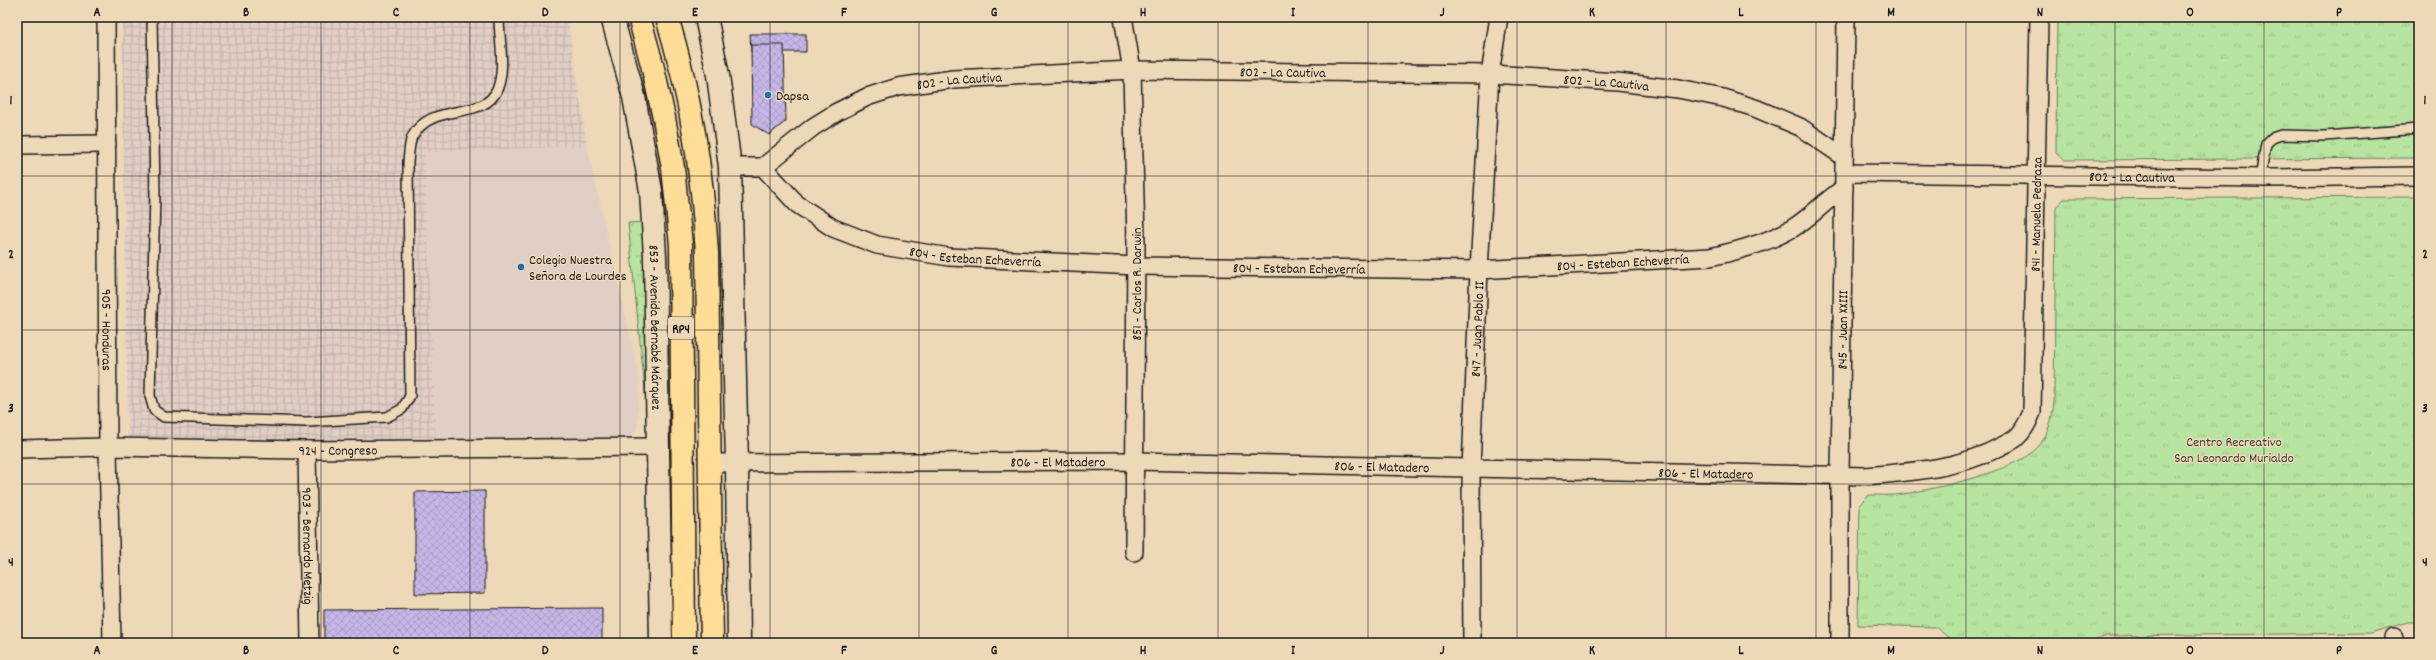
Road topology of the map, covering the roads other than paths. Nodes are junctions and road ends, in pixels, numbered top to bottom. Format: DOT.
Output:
graph roads {
  1 [pos="106,17"];
  2 [pos="152,17"];
  3 [pos="499,17"];
  4 [pos="612,17"];
  5 [pos="639,17"];
  6 [pos="667,17"];
  7 [pos="706,17"];
  8 [pos="1123,17"];
  9 [pos="1499,17"];
  10 [pos="1846,17"];
  11 [pos="2039,17"];
  12 [pos="1132,70"];
  13 [pos="1490,74"];
  14 [pos="2419,129"];
  15 [pos="107,144"];
  16 [pos="17,145"];
  17 [pos="730,167"];
  18 [pos="763,167"];
  19 [pos="1844,173"];
  20 [pos="2037,176"];
  21 [pos="2419,176"];
  22 [pos="2260,178"];
  23 [pos="1136,266"];
  24 [pos="1479,270"];
  25 [pos="2032,412"];
  26 [pos="108,447"];
  27 [pos="658,447"];
  28 [pos="17,449"];
  29 [pos="307,450"];
  30 [pos="1135,461"];
  31 [pos="711,463"];
  32 [pos="737,464"];
  33 [pos="1471,469"];
  34 [pos="1840,476"];
  35 [pos="1134,552"];
  36 [pos="112,643"];
  37 [pos="310,643"];
  38 [pos="661,643"];
  39 [pos="684,643"];
  40 [pos="712,643"];
  41 [pos="739,643"];
  42 [pos="1472,643"];
  43 [pos="1840,643"];
  1 -- 15 [label="street, 905 - Honduras"];
  2 -- 3 [label="lane"];
  4 -- 27 [label="street, 853 - Avenida Bernabé Márquez"];
  5 -- 39 [label="main road, 853 - Avenida Bernabé Márquez / RP4"];
  6 -- 31 [label="main road, RP4"];
  7 -- 17 [label="street"];
  8 -- 12 [label="street, 851 - Carlos R. Darwin"];
  9 -- 13 [label="street, 847 - Juan Pablo II"];
  10 -- 19 [label="street, 845 - Juan XXIII"];
  11 -- 20 [label="street, 841 - Manuela Pedraza"];
  12 -- 13 [label="street, 802 - La Cautiva"];
  12 -- 18 [label="street, 802 - La Cautiva"];
  12 -- 23 [label="street, 851 - Carlos R. Darwin"];
  13 -- 19 [label="street, 802 - La Cautiva"];
  13 -- 24 [label="street, 847 - Juan Pablo II"];
  14 -- 22 [label="lane"];
  15 -- 16 [label="street"];
  15 -- 26 [label="street, 905 - Honduras"];
  17 -- 18 [label="street"];
  17 -- 32 [label="street"];
  18 -- 23 [label="street, 804 - Esteban Echeverría"];
  19 -- 20 [label="street, 802 - La Cautiva"];
  19 -- 24 [label="street, 804 - Esteban Echeverría"];
  19 -- 34 [label="street, 845 - Juan XXIII"];
  20 -- 22 [label="street, 802 - La Cautiva"];
  20 -- 25 [label="street, 841 - Manuela Pedraza"];
  21 -- 22 [label="street, 802 - La Cautiva"];
  23 -- 24 [label="street, 804 - Esteban Echeverría"];
  23 -- 30 [label="street, 851 - Carlos R. Darwin"];
  24 -- 33 [label="street, 847 - Juan Pablo II"];
  25 -- 34 [label="street, 806 - El Matadero"];
  26 -- 28 [label="street, 924 - Congreso"];
  26 -- 29 [label="street, 924 - Congreso"];
  26 -- 36 [label="street, 905 - Honduras"];
  27 -- 29 [label="street, 924 - Congreso"];
  27 -- 38 [label="street, 853 - Avenida Bernabé Márquez"];
  29 -- 37 [label="street, 903 - Bernardo Metzig"];
  30 -- 32 [label="street, 806 - El Matadero"];
  30 -- 33 [label="street, 806 - El Matadero"];
  30 -- 35 [label="street, 851 - Carlos R. Darwin"];
  31 -- 32 [label="street, 806 - El Matadero"];
  31 -- 40 [label="main road, RP4"];
  32 -- 41 [label="street"];
  33 -- 34 [label="street, 806 - El Matadero"];
  33 -- 42 [label="street, 847 - Juan Pablo II"];
  34 -- 43 [label="street, 845 - Juan XXIII"];
}
